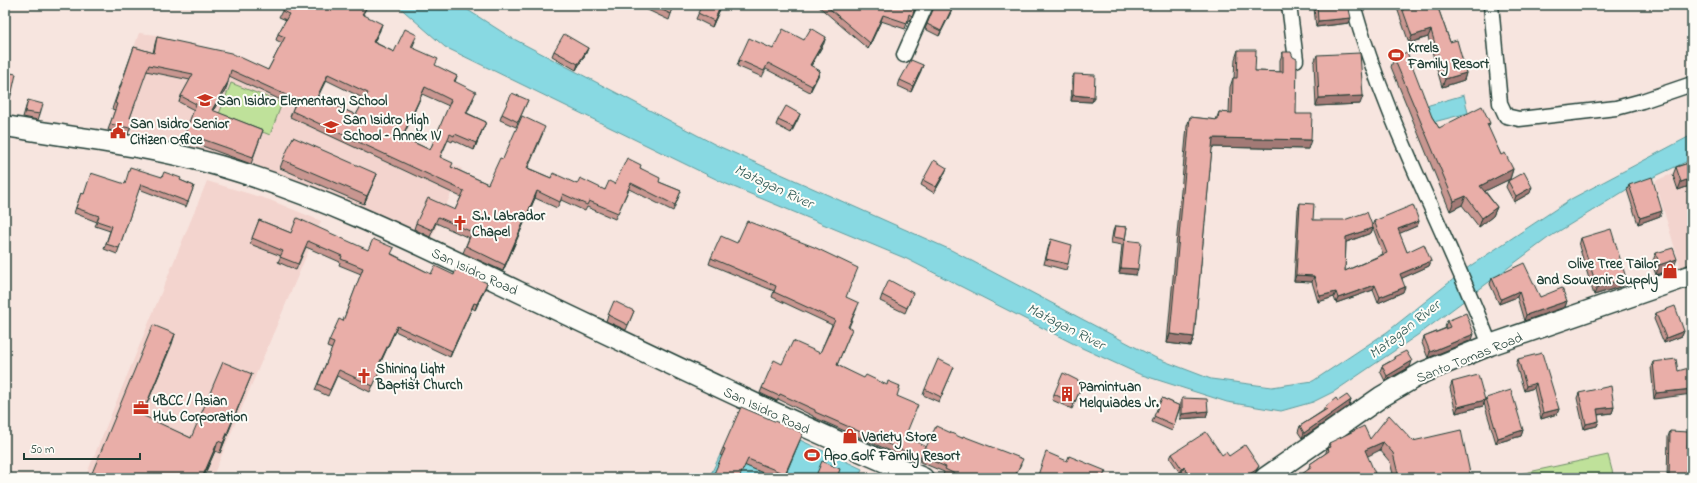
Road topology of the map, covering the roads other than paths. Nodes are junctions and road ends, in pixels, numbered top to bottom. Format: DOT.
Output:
graph roads {
  1 [pos="926,5"];
  2 [pos="1288,5"];
  3 [pos="1353,5"];
  4 [pos="1491,5"];
  5 [pos="904,55"];
  6 [pos="1296,60"];
  7 [pos="1692,84"];
  8 [pos="5,126"];
  9 [pos="1692,275"];
  10 [pos="1490,345"];
  11 [pos="923,478"];
  12 [pos="1266,478"];
  1 -- 5 [label="street"];
  2 -- 6 [label="street"];
  3 -- 10 [label="street"];
  4 -- 7 [label="street"];
  8 -- 11 [label="street, San Isidro Road"];
  9 -- 10 [label="street, Santo Tomas Road"];
  10 -- 12 [label="street, Santo Tomas Road"];
}
